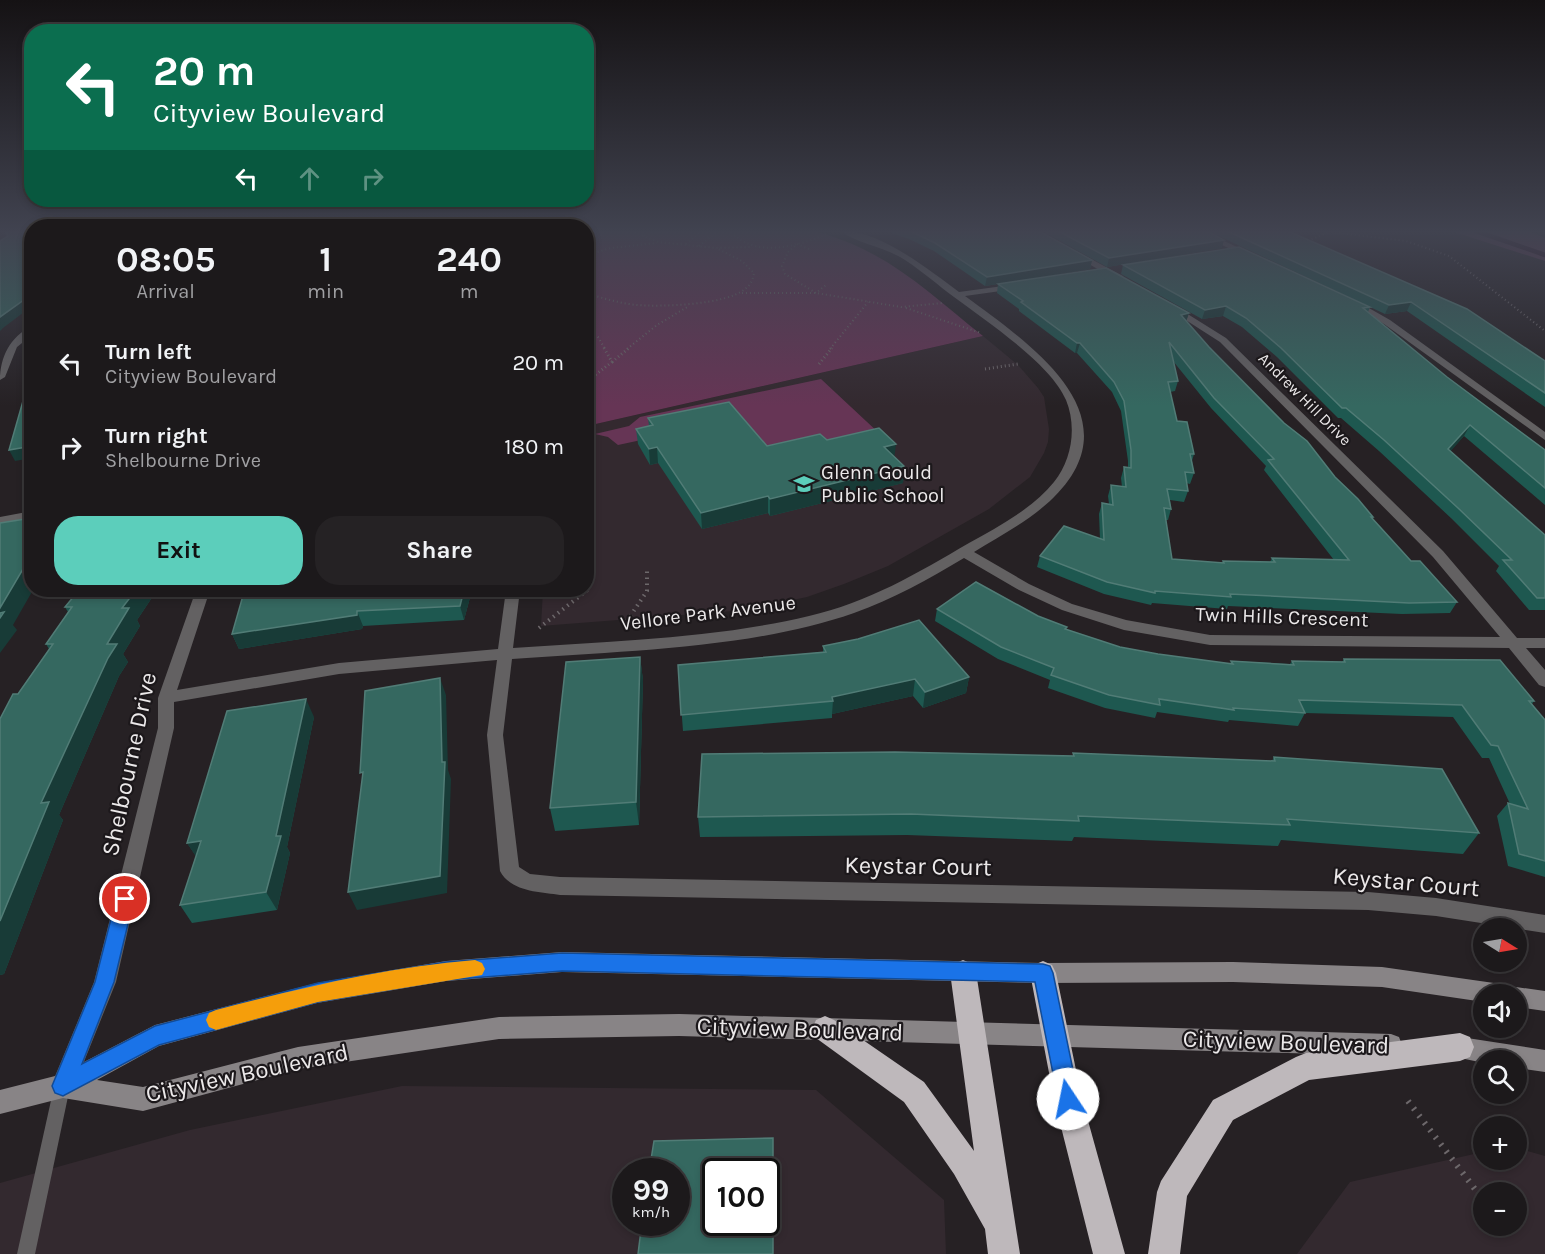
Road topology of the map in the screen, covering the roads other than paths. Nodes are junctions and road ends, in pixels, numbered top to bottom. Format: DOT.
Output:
graph roads {
  1 [pos="948,290"];
  2 [pos="991,290"];
  3 [pos="956,295"];
  4 [pos="1340,297"];
  5 [pos="1164,303"];
  6 [pos="24,336"];
  7 [pos="0,377"];
  8 [pos="1545,436"];
  9 [pos="24,516"];
  10 [pos="0,521"];
  11 [pos="964,552"];
  12 [pos="201,597"];
  13 [pos="512,597"];
  14 [pos="1512,642"];
  15 [pos="1545,643"];
  16 [pos="504,655"];
  17 [pos="1545,681"];
  18 [pos="166,698"];
  19 [pos="1545,924"];
  20 [pos="963,972"];
  21 [pos="1043,973"];
  22 [pos="1473,990"];
  23 [pos="1527,999"];
  24 [pos="1545,1001"];
  25 [pos="825,1029"];
  26 [pos="973,1035"];
  27 [pos="1056,1037"];
  28 [pos="1460,1047"];
  29 [pos="1545,1061"];
  30 [pos="63,1086"];
  31 [pos="0,1102"];
  32 [pos="1002,1241"];
  33 [pos="26,1254"];
  34 [pos="1109,1254"];
  35 [pos="1164,1254"];
  1 -- 3 [label="street, Vellore Park Avenue"];
  2 -- 3 [label="street"];
  3 -- 11 [label="street, Vellore Park Avenue"];
  4 -- 8 [label="street"];
  5 -- 14 [label="street, Andrew Hill Drive"];
  6 -- 7 [label="street"];
  9 -- 10 [label="street"];
  11 -- 14 [label="street, Twin Hills Crescent"];
  11 -- 16 [label="street, Vellore Park Avenue"];
  12 -- 18 [label="street, Shelbourne Drive"];
  13 -- 16 [label="street"];
  14 -- 15 [label="street, Twin Hills Crescent"];
  14 -- 17 [label="street, Andrew Hill Drive"];
  16 -- 18 [label="street, Vellore Park Avenue"];
  16 -- 19 [label="street, Keystar Court"];
  18 -- 30 [label="street, Shelbourne Drive"];
  20 -- 21 [label="street, Cityview Boulevard"];
  20 -- 26 [label="highway"];
  20 -- 30 [label="street, Cityview Boulevard"];
  21 -- 22 [label="street, Cityview Boulevard"];
  21 -- 27 [label="highway"];
  23 -- 24 [label="street"];
  25 -- 26 [label="street, Cityview Boulevard"];
  25 -- 30 [label="street, Cityview Boulevard"];
  25 -- 32 [label="highway"];
  26 -- 27 [label="street, Cityview Boulevard"];
  26 -- 32 [label="highway"];
  27 -- 28 [label="street, Cityview Boulevard"];
  27 -- 34 [label="highway"];
  28 -- 29 [label="street, Cityview Boulevard"];
  28 -- 35 [label="highway"];
  30 -- 31 [label="street, Cityview Boulevard"];
  30 -- 33 [label="lane"];
}
